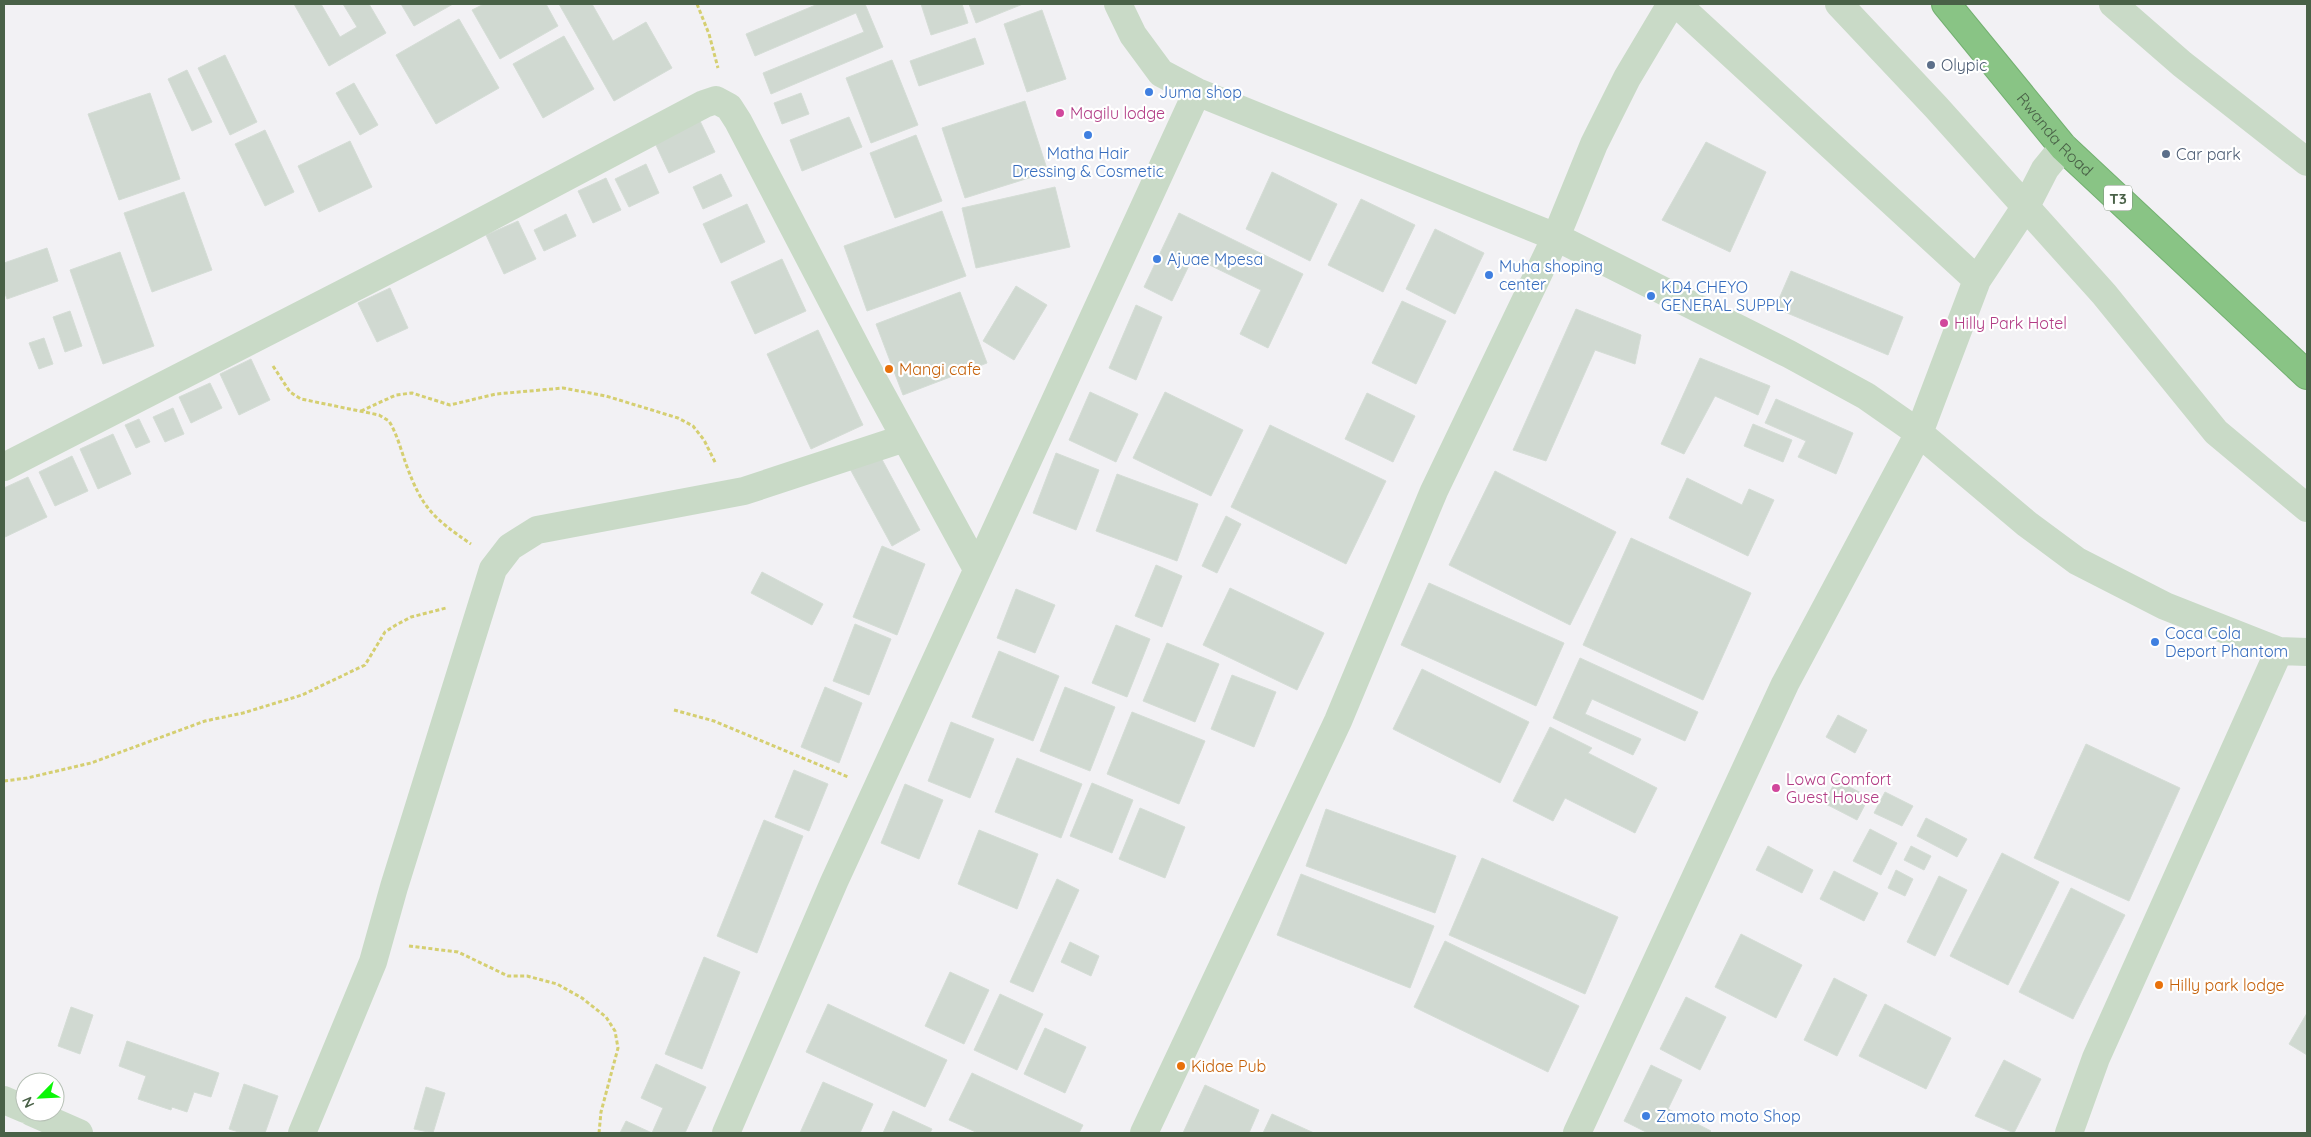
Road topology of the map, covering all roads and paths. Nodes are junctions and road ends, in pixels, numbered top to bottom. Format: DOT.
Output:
graph roads {
  1 [pos="697,4"];
  2 [pos="1118,4"];
  3 [pos="1671,4"];
  4 [pos="1677,4"];
  5 [pos="1839,4"];
  6 [pos="1946,4"];
  7 [pos="2113,4"];
  8 [pos="1197,92"];
  9 [pos="729,107"];
  10 [pos="2063,146"];
  11 [pos="2307,162"];
  12 [pos="2026,206"];
  13 [pos="1556,237"];
  14 [pos="1977,280"];
  15 [pos="254,339"];
  16 [pos="2307,376"];
  17 [pos="362,411"];
  18 [pos="1918,433"];
  19 [pos="905,438"];
  20 [pos="4,467"];
  21 [pos="731,493"];
  22 [pos="2307,508"];
  23 [pos="977,569"];
  24 [pos="493,574"];
  25 [pos="2279,652"];
  26 [pos="2307,652"];
  27 [pos="674,710"];
  28 [pos="4,781"];
  29 [pos="877,788"];
  30 [pos="379,943"];
  31 [pos="54,1122"];
  32 [pos="79,1133"];
  33 [pos="302,1133"];
  34 [pos="599,1133"];
  35 [pos="726,1133"];
  36 [pos="1144,1133"];
  37 [pos="1577,1133"];
  38 [pos="2070,1133"];
  1 -- 9 [label="path"];
  2 -- 8 [label="street"];
  3 -- 13 [label="street"];
  4 -- 14 [label="street"];
  5 -- 12 [label="street"];
  6 -- 10 [label="highway, Rwanda Road / T3"];
  7 -- 11 [label="street"];
  8 -- 13 [label="street"];
  8 -- 23 [label="street"];
  9 -- 15 [label="street"];
  9 -- 19 [label="street"];
  10 -- 12 [label="street"];
  10 -- 16 [label="highway, Rwanda Road / T3"];
  12 -- 14 [label="street"];
  12 -- 22 [label="street"];
  13 -- 18 [label="street"];
  13 -- 36 [label="street"];
  14 -- 18 [label="street"];
  15 -- 17 [label="path"];
  15 -- 20 [label="street"];
  17 -- 21 [label="path"];
  17 -- 24 [label="path"];
  18 -- 25 [label="street"];
  18 -- 37 [label="street"];
  19 -- 21 [label="street"];
  19 -- 23 [label="street"];
  21 -- 24 [label="street"];
  23 -- 29 [label="street"];
  24 -- 28 [label="path"];
  24 -- 30 [label="street"];
  25 -- 26 [label="street"];
  25 -- 38 [label="street"];
  27 -- 29 [label="path"];
  29 -- 35 [label="street"];
  30 -- 33 [label="street"];
  30 -- 34 [label="path"];
  31 -- 32 [label="street"];
}
